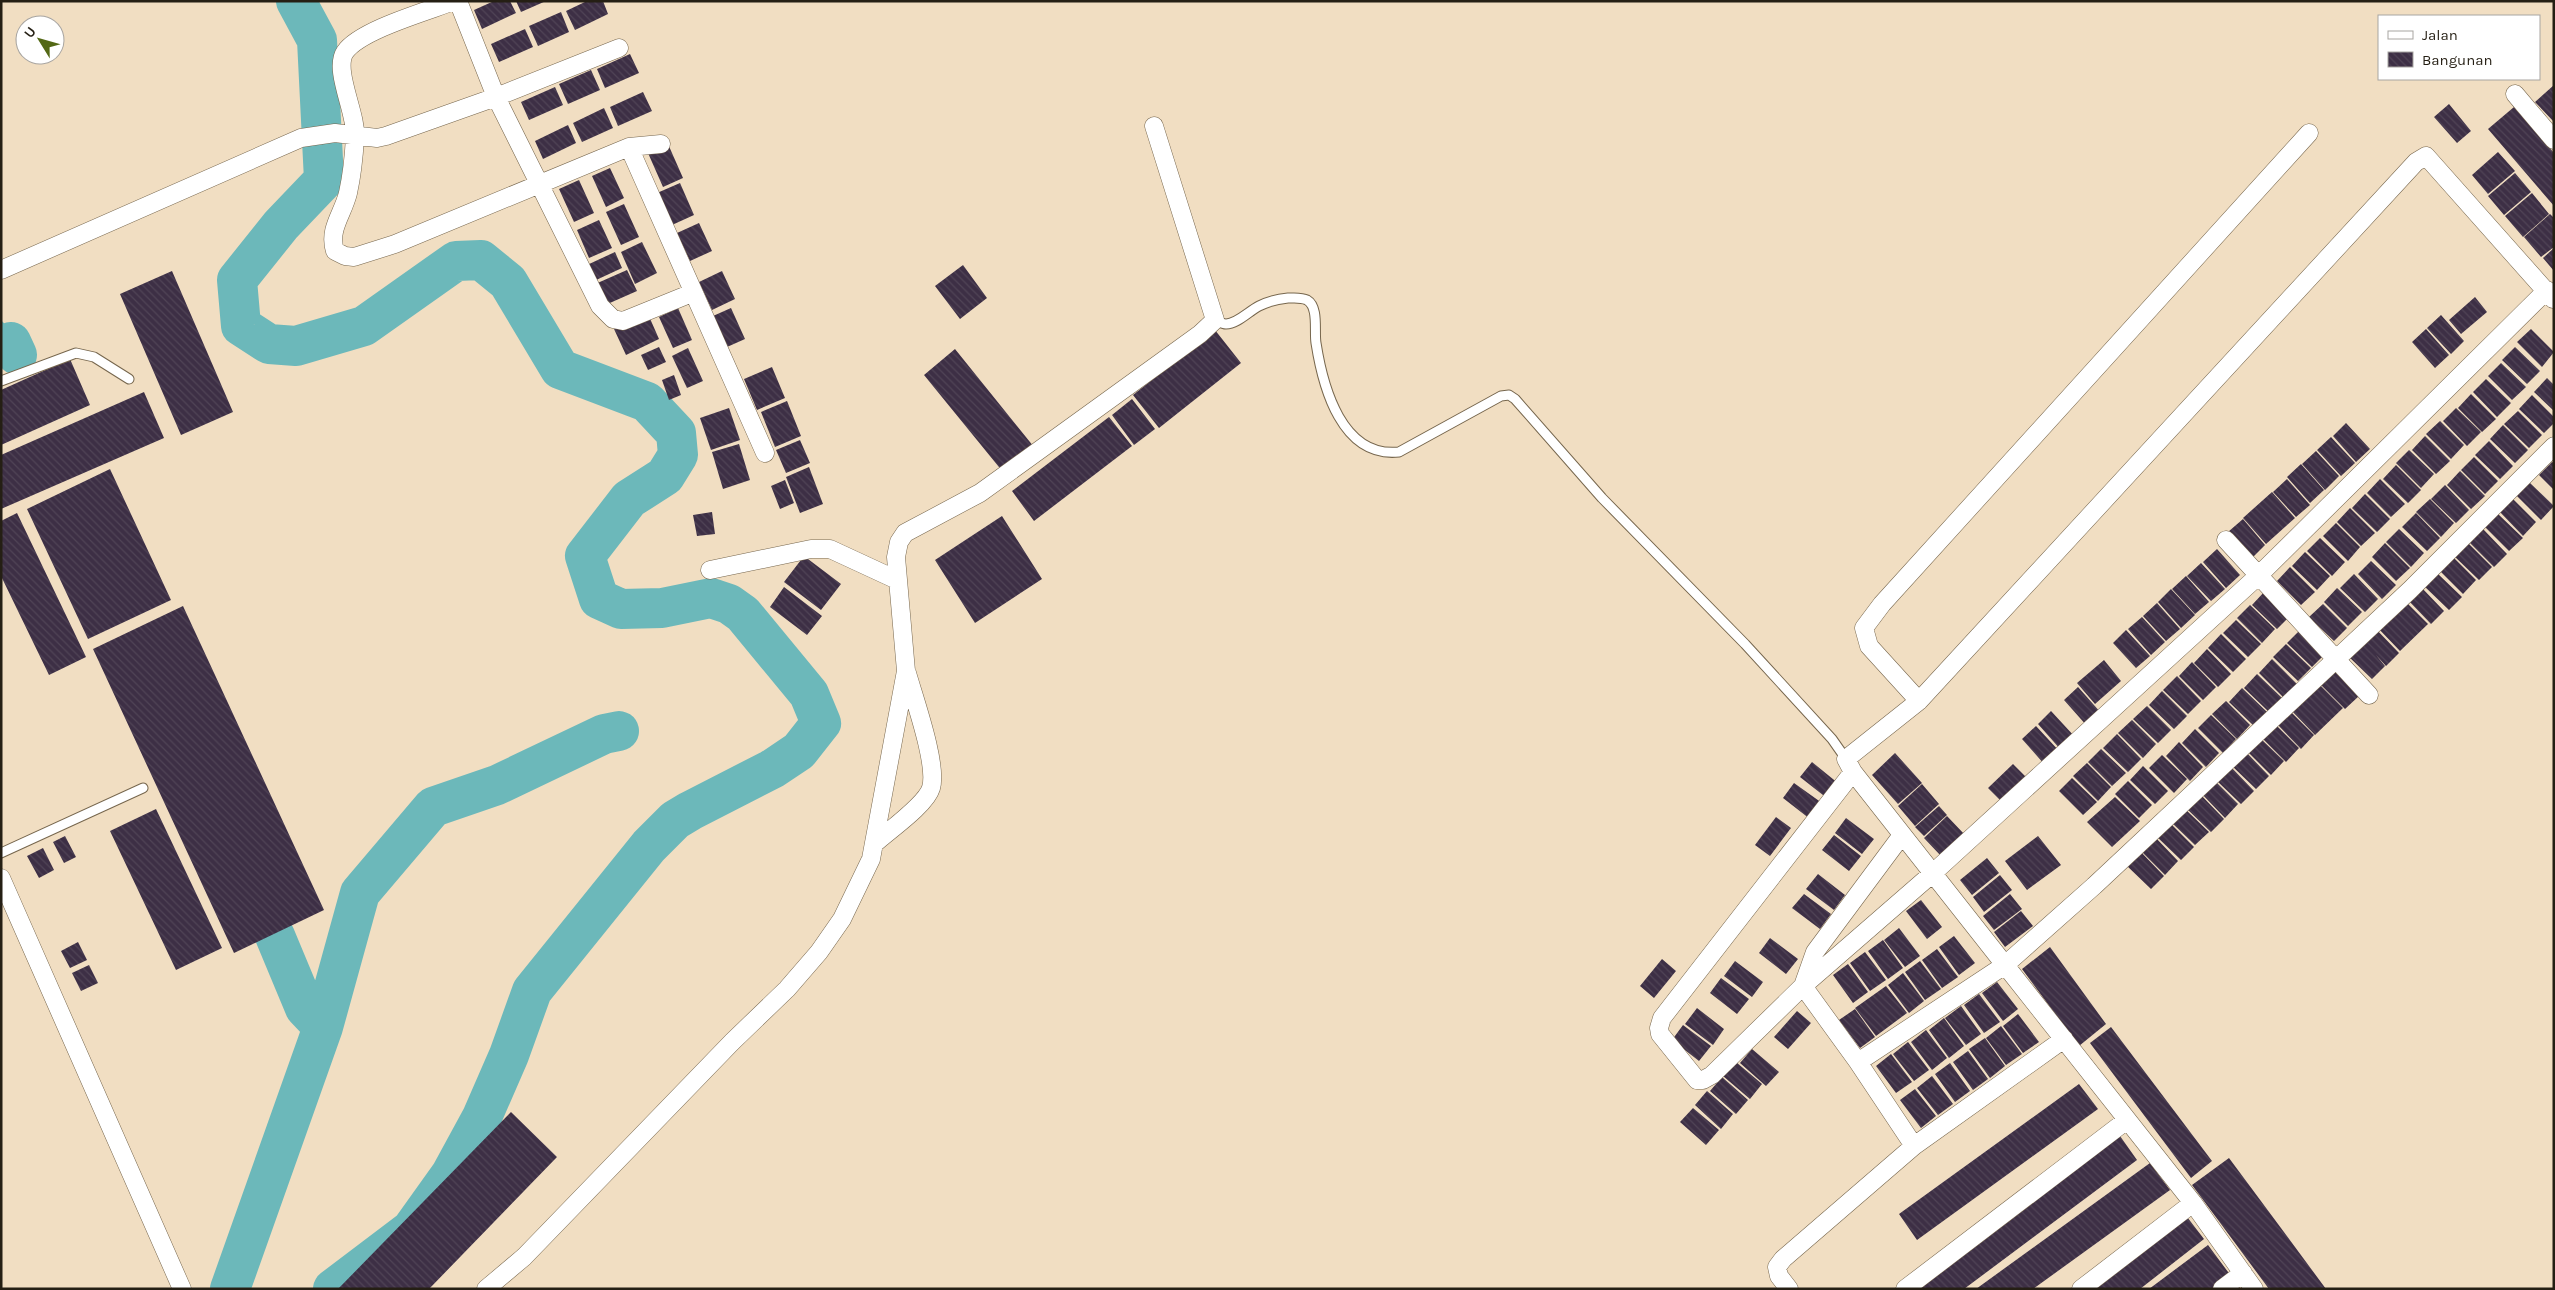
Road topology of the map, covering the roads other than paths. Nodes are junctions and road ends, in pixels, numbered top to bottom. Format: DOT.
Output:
graph roads {
  1 [pos="454,1"];
  2 [pos="458,1"];
  3 [pos="619,48"];
  4 [pos="2515,94"];
  5 [pos="496,97"];
  6 [pos="1154,126"];
  7 [pos="2309,133"];
  8 [pos="356,134"];
  9 [pos="2554,140"];
  10 [pos="660,144"];
  11 [pos="629,147"];
  12 [pos="540,184"];
  13 [pos="1,270"];
  14 [pos="692,293"];
  15 [pos="2550,295"];
  16 [pos="1215,320"];
  17 [pos="129,379"];
  18 [pos="1,380"];
  19 [pos="2554,446"];
  20 [pos="765,453"];
  21 [pos="2226,540"];
  22 [pos="710,570"];
  23 [pos="2258,576"];
  24 [pos="897,580"];
  25 [pos="2336,659"];
  26 [pos="906,671"];
  27 [pos="2369,695"];
  28 [pos="1919,701"];
  29 [pos="1849,766"];
  30 [pos="142,788"];
  31 [pos="1902,835"];
  32 [pos="874,844"];
  33 [pos="1,853"];
  34 [pos="1934,873"];
  35 [pos="1,878"];
  36 [pos="2005,965"];
  37 [pos="1803,986"];
  38 [pos="2064,1038"];
  39 [pos="1858,1062"];
  40 [pos="2127,1120"];
  41 [pos="1914,1146"];
  42 [pos="2193,1203"];
  43 [pos="2243,1273"];
  44 [pos="182,1289"];
  45 [pos="486,1289"];
  46 [pos="1789,1289"];
  47 [pos="1905,1289"];
  48 [pos="2080,1289"];
  49 [pos="2222,1289"];
  50 [pos="2254,1289"];
  1 -- 8 [label="street"];
  2 -- 5 [label="street"];
  3 -- 5 [label="street"];
  4 -- 9 [label="street"];
  5 -- 8 [label="street"];
  5 -- 12 [label="street"];
  6 -- 16 [label="street"];
  7 -- 28 [label="street"];
  8 -- 12 [label="street"];
  8 -- 13 [label="street"];
  10 -- 11 [label="street"];
  11 -- 12 [label="street"];
  11 -- 14 [label="street"];
  12 -- 14 [label="street"];
  14 -- 20 [label="street"];
  15 -- 23 [label="street"];
  15 -- 28 [label="street"];
  16 -- 24 [label="street"];
  16 -- 29 [label="lane"];
  17 -- 18 [label="lane"];
  19 -- 25 [label="street"];
  21 -- 23 [label="street"];
  22 -- 24 [label="street"];
  23 -- 25 [label="street"];
  23 -- 34 [label="street"];
  24 -- 26 [label="street"];
  25 -- 27 [label="street"];
  25 -- 36 [label="street"];
  26 -- 32 [label="street"];
  26 -- 32 [label="street"];
  28 -- 29 [label="street"];
  29 -- 31 [label="street"];
  29 -- 37 [label="street"];
  30 -- 33 [label="lane"];
  31 -- 34 [label="street"];
  31 -- 37 [label="street"];
  32 -- 45 [label="street"];
  34 -- 36 [label="street"];
  34 -- 37 [label="street"];
  35 -- 44 [label="street"];
  36 -- 38 [label="street"];
  36 -- 39 [label="street"];
  37 -- 39 [label="street"];
  38 -- 40 [label="street"];
  38 -- 41 [label="street"];
  39 -- 41 [label="street"];
  40 -- 42 [label="street"];
  40 -- 47 [label="street"];
  41 -- 46 [label="street"];
  42 -- 43 [label="street"];
  42 -- 48 [label="street"];
  43 -- 49 [label="street"];
  43 -- 50 [label="street"];
}
